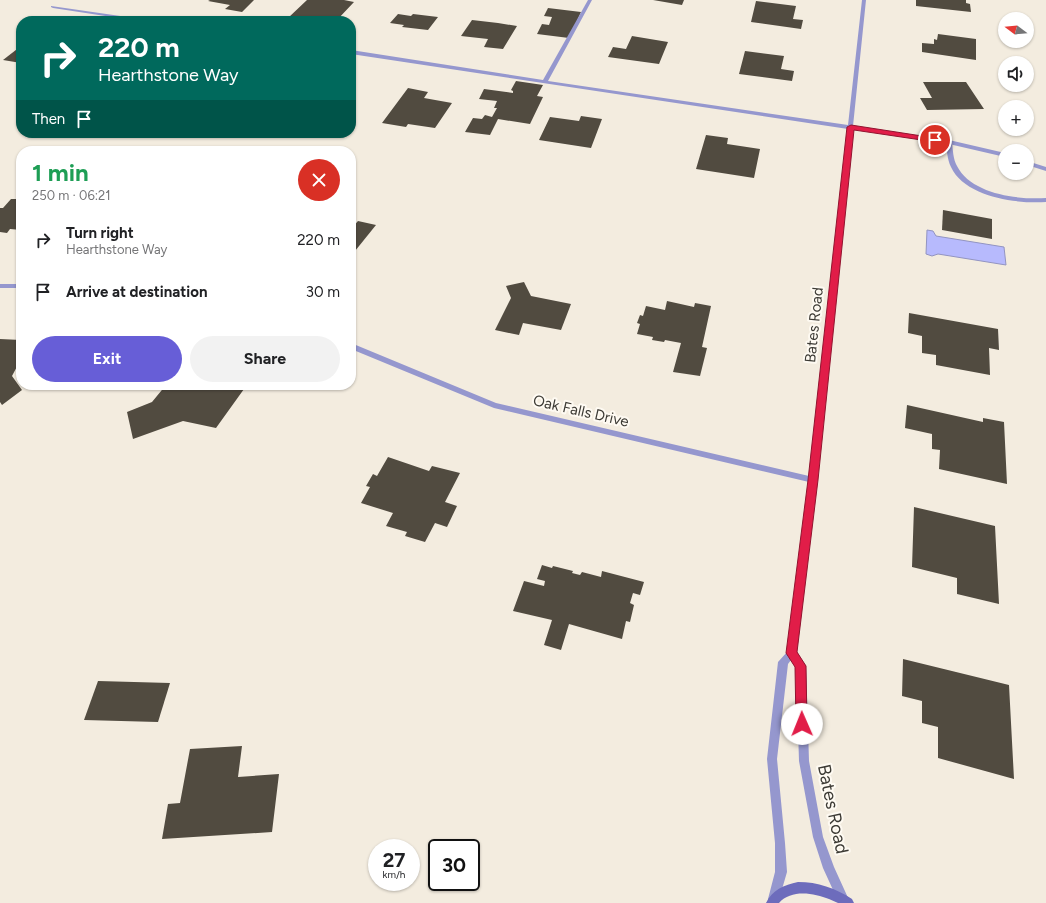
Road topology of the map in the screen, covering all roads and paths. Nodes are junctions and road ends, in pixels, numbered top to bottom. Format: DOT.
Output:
graph roads {
  1 [pos="590,0"];
  2 [pos="864,0"];
  3 [pos="53,7"];
  4 [pos="114,16"];
  5 [pos="356,53"];
  6 [pos="545,82"];
  7 [pos="851,127"];
  8 [pos="949,142"];
  9 [pos="998,153"];
  10 [pos="1034,165"];
  11 [pos="1046,169"];
  12 [pos="1046,200"];
  13 [pos="0,286"];
  14 [pos="16,286"];
  15 [pos="356,348"];
  16 [pos="813,480"];
  17 [pos="792,653"];
  18 [pos="773,901"];
  19 [pos="846,901"];
  1 -- 6 [label="street"];
  2 -- 7 [label="street, Bates Road"];
  3 -- 4 [label="street"];
  5 -- 6 [label="street"];
  6 -- 7 [label="street"];
  7 -- 8 [label="street"];
  7 -- 16 [label="street, Bates Road"];
  8 -- 9 [label="street"];
  8 -- 12 [label="street"];
  10 -- 11 [label="street"];
  13 -- 14 [label="street"];
  15 -- 16 [label="street, Oak Falls Drive"];
  16 -- 17 [label="street, Bates Road"];
  17 -- 18 [label="street, Bates Road"];
  17 -- 19 [label="street, Bates Road"];
  18 -- 19 [label="street"];
}
